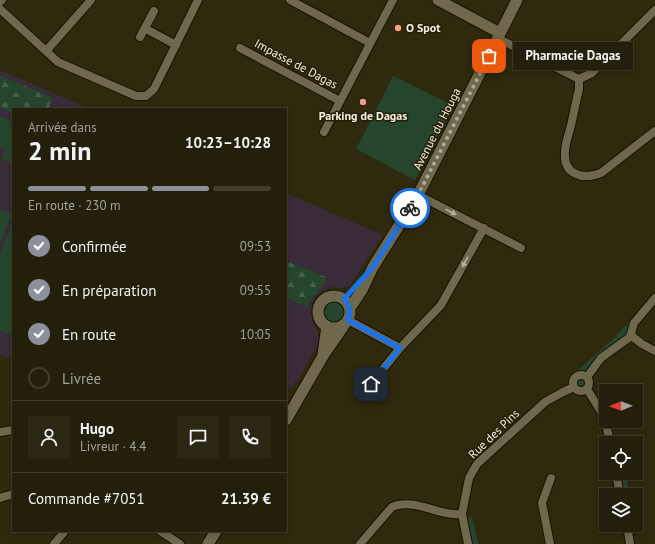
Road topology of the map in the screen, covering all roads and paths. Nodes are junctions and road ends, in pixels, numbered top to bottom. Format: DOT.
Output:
graph roads {
  1 [pos="91,0"];
  2 [pos="198,0"];
  3 [pos="290,0"];
  4 [pos="393,0"];
  5 [pos="438,0"];
  6 [pos="517,0"];
  7 [pos="0,9"];
  8 [pos="655,10"];
  9 [pos="154,11"];
  10 [pos="146,29"];
  11 [pos="499,36"];
  12 [pos="140,37"];
  13 [pos="370,43"];
  14 [pos="176,45"];
  15 [pos="240,48"];
  16 [pos="46,50"];
  17 [pos="579,79"];
  18 [pos="340,101"];
  19 [pos="655,131"];
  20 [pos="324,132"];
  21 [pos="418,195"];
  22 [pos="484,228"];
  23 [pos="521,248"];
  24 [pos="655,298"];
  25 [pos="347,303"];
  26 [pos="346,322"];
  27 [pos="327,326"];
  28 [pos="630,337"];
  29 [pos="400,348"];
  30 [pos="655,351"];
  31 [pos="322,356"];
  32 [pos="587,377"];
  33 [pos="371,384"];
  34 [pos="574,387"];
  35 [pos="587,390"];
  36 [pos="287,418"];
  37 [pos="12,430"];
  38 [pos="0,432"];
  39 [pos="609,436"];
  40 [pos="552,478"];
  41 [pos="12,494"];
  42 [pos="0,498"];
  43 [pos="462,514"];
  44 [pos="64,532"];
  45 [pos="163,532"];
  46 [pos="215,532"];
  47 [pos="628,532"];
  48 [pos="54,544"];
  49 [pos="180,544"];
  50 [pos="208,544"];
  51 [pos="360,544"];
  52 [pos="468,544"];
  53 [pos="550,544"];
  54 [pos="630,544"];
  1 -- 16 [label="street"];
  2 -- 14 [label="street"];
  3 -- 13 [label="street"];
  4 -- 13 [label="street"];
  5 -- 11 [label="main road"];
  6 -- 11 [label="main road, Avenue du Houga"];
  7 -- 16 [label="street"];
  8 -- 17 [label="street"];
  9 -- 10 [label="street"];
  10 -- 12 [label="street"];
  10 -- 14 [label="street"];
  11 -- 17 [label="street"];
  11 -- 21 [label="main road, Avenue du Houga"];
  13 -- 18 [label="street"];
  14 -- 16 [label="street"];
  15 -- 18 [label="street, Impasse de Dagas"];
  17 -- 19 [label="street"];
  18 -- 20 [label="street"];
  21 -- 22 [label="street, one-way"];
  21 -- 25 [label="main road, Avenue du Houga"];
  22 -- 23 [label="street"];
  22 -- 29 [label="street, one-way"];
  24 -- 28 [label="street"];
  25 -- 26 [label="main road"];
  25 -- 27 [label="main road"];
  26 -- 27 [label="main road"];
  26 -- 29 [label="street"];
  26 -- 31 [label="main road"];
  27 -- 31 [label="main road"];
  28 -- 30 [label="street"];
  28 -- 32 [label="street"];
  29 -- 33 [label="street"];
  31 -- 36 [label="main road"];
  32 -- 34 [label="street"];
  32 -- 35 [label="street"];
  34 -- 35 [label="street"];
  34 -- 43 [label="street, Rue des Pins"];
  35 -- 39 [label="street"];
  37 -- 38 [label="street"];
  40 -- 53 [label="street"];
  41 -- 42 [label="street"];
  43 -- 51 [label="street"];
  43 -- 52 [label="street, Rue des Pins"];
  44 -- 48 [label="street"];
  45 -- 49 [label="street"];
  46 -- 50 [label="main road"];
  47 -- 54 [label="street"];
}
